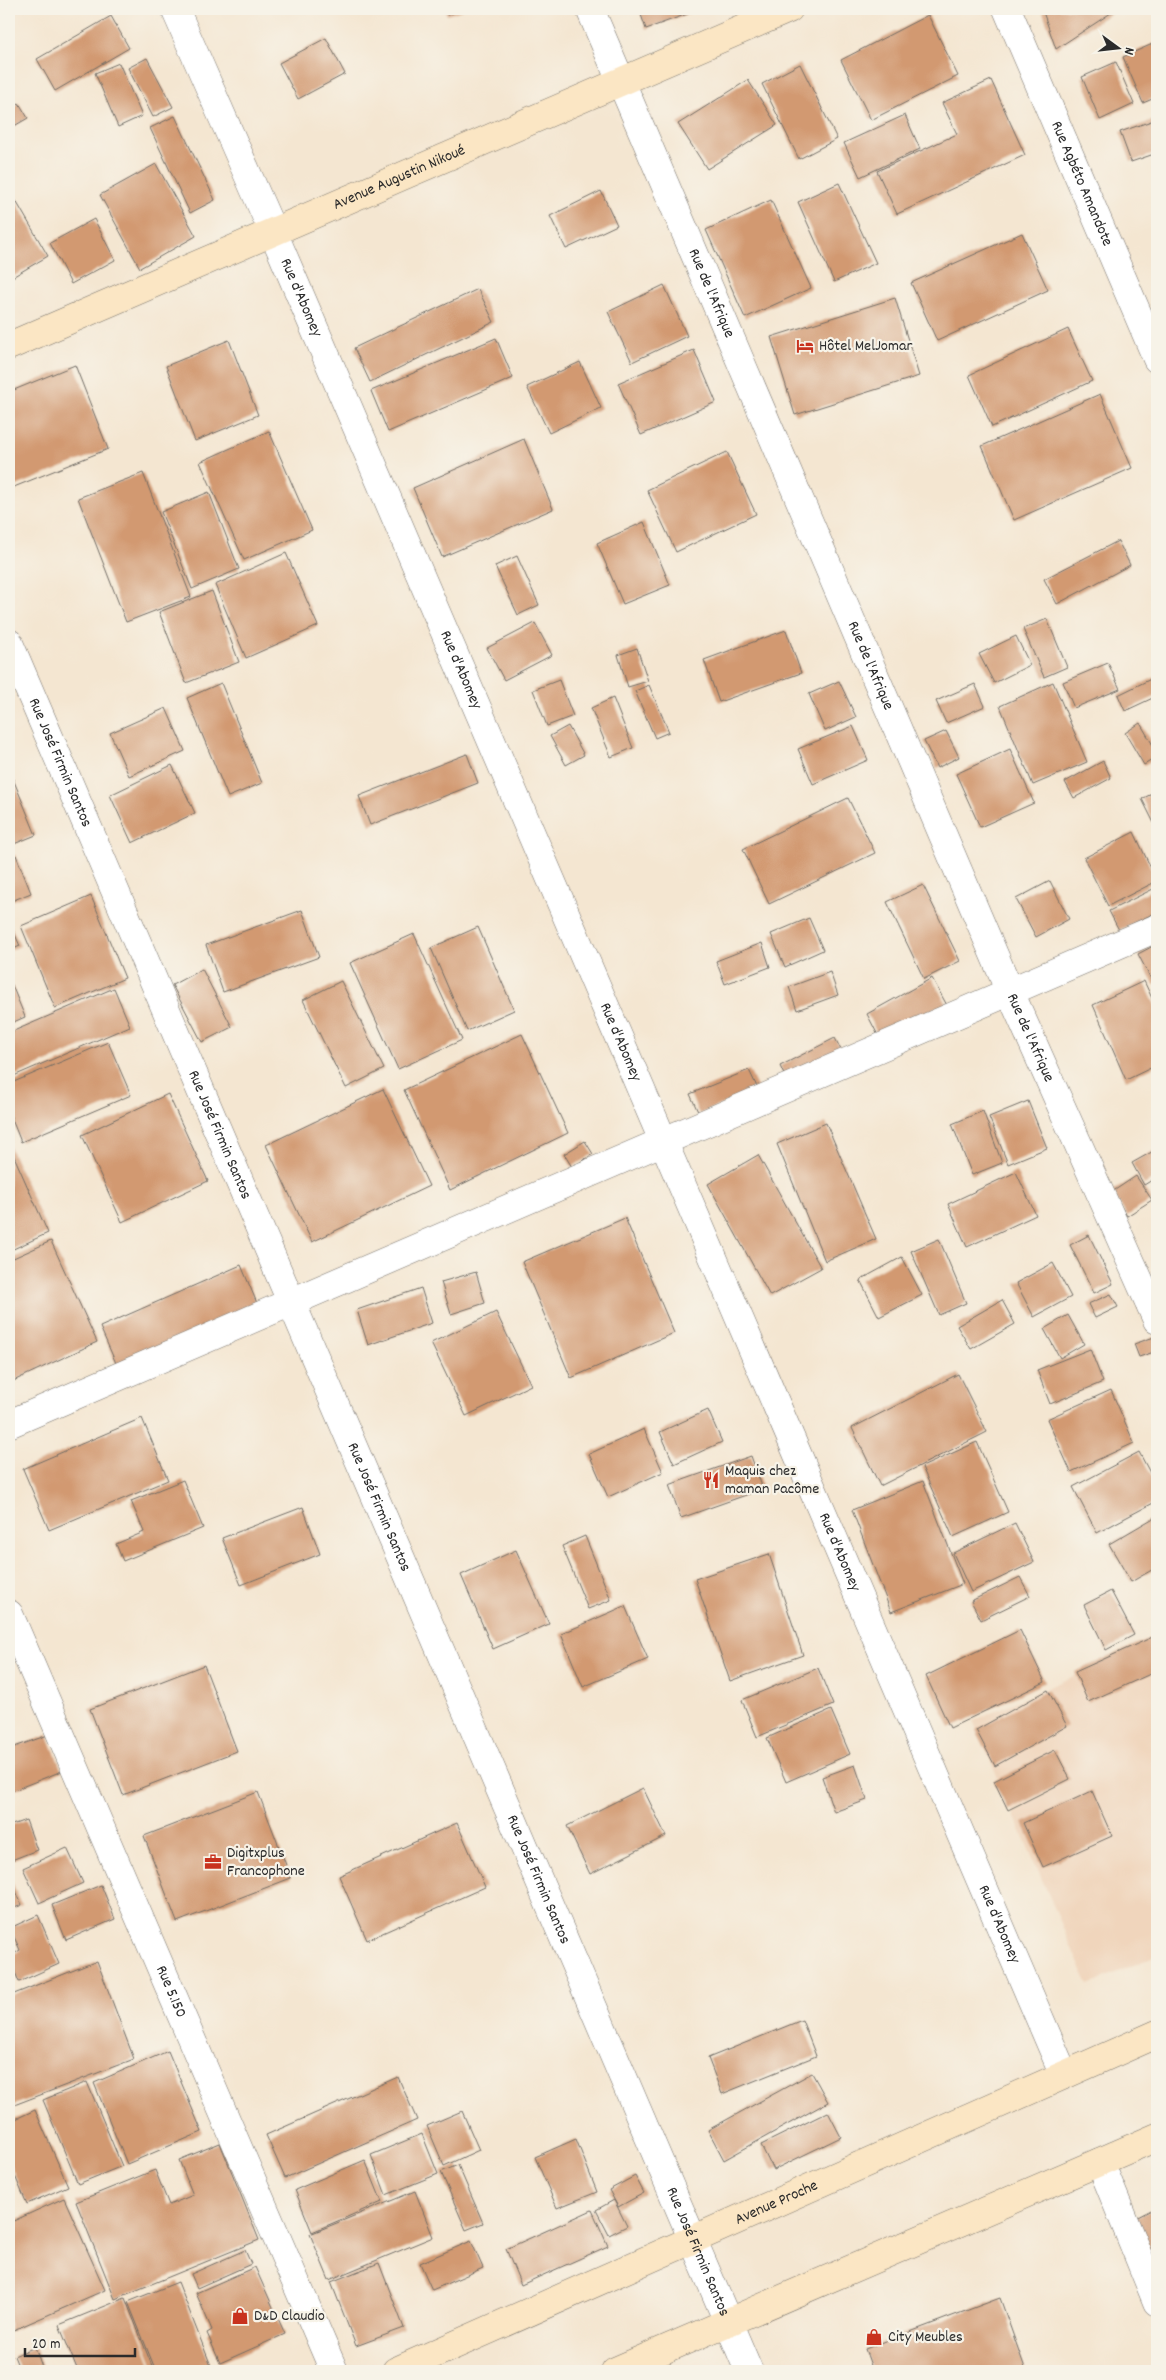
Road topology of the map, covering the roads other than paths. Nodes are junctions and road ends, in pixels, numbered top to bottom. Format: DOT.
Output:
graph roads {
  1 [pos="175,9"];
  2 [pos="590,9"];
  3 [pos="790,9"];
  4 [pos="1007,9"];
  5 [pos="621,82"];
  6 [pos="273,232"];
  7 [pos="9,346"];
  8 [pos="1157,359"];
  9 [pos="9,643"];
  10 [pos="1157,928"];
  11 [pos="1010,992"];
  12 [pos="664,1141"];
  13 [pos="291,1303"];
  14 [pos="1157,1320"];
  15 [pos="9,1424"];
  16 [pos="9,1614"];
  17 [pos="1157,2034"];
  18 [pos="1064,2075"];
  19 [pos="1157,2137"];
  20 [pos="1100,2162"];
  21 [pos="693,2239"];
  22 [pos="1157,2302"];
  23 [pos="728,2321"];
  24 [pos="334,2371"];
  25 [pos="396,2371"];
  26 [pos="614,2371"];
  27 [pos="749,2371"];
  1 -- 6 [label="street, Rue d'Abomey"];
  2 -- 5 [label="street, Rue de l'Afrique"];
  3 -- 5 [label="street, Avenue Augustin Nikoué"];
  4 -- 8 [label="street, Rue Agbéto Amandote"];
  5 -- 6 [label="street, Avenue Augustin Nikoué"];
  5 -- 11 [label="street, Rue de l'Afrique"];
  6 -- 7 [label="street, Avenue Augustin Nikoué"];
  6 -- 12 [label="street, Rue d'Abomey"];
  9 -- 13 [label="street, Rue José Firmin Santos"];
  10 -- 11 [label="street"];
  11 -- 12 [label="street"];
  11 -- 14 [label="street, Rue de l'Afrique"];
  12 -- 13 [label="street"];
  12 -- 18 [label="street, Rue d'Abomey"];
  13 -- 15 [label="street"];
  13 -- 21 [label="street, Rue José Firmin Santos"];
  16 -- 24 [label="street, Rue 5.150"];
  17 -- 18 [label="street, Avenue Proche"];
  18 -- 21 [label="street, Avenue Proche"];
  19 -- 20 [label="street"];
  20 -- 22 [label="street"];
  20 -- 23 [label="street"];
  21 -- 23 [label="street, Rue José Firmin Santos"];
  21 -- 25 [label="street, Avenue Proche"];
  23 -- 26 [label="street"];
  23 -- 27 [label="street, Rue José Firmin Santos"];
}
